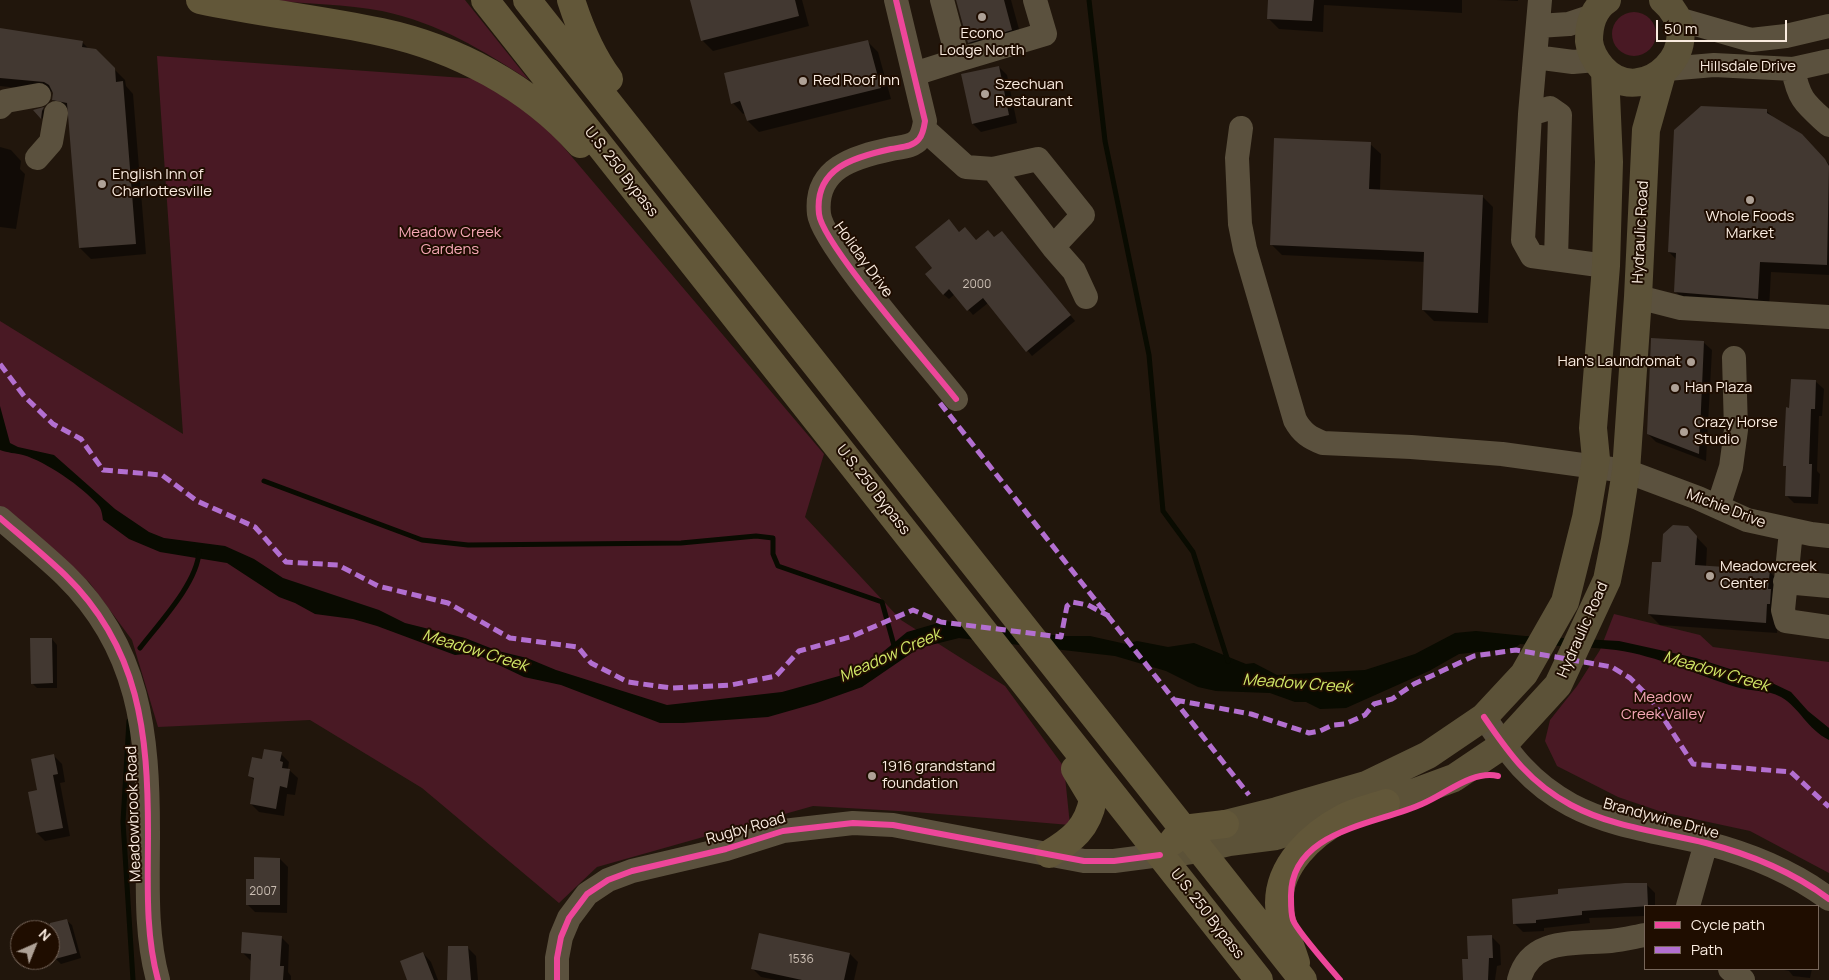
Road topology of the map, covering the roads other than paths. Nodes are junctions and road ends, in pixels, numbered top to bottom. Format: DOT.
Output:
graph roads {
  1 [pos="200,0"];
  2 [pos="485,0"];
  3 [pos="527,0"];
  4 [pos="571,0"];
  5 [pos="896,0"];
  6 [pos="942,0"];
  7 [pos="1035,0"];
  8 [pos="1540,0"];
  9 [pos="1601,5"];
  10 [pos="1670,6"];
  11 [pos="1538,26"];
  12 [pos="1829,26"];
  13 [pos="1536,56"];
  14 [pos="958,60"];
  15 [pos="1829,61"];
  16 [pos="1600,66"];
  17 [pos="1793,69"];
  18 [pos="1664,71"];
  19 [pos="914,74"];
  20 [pos="39,95"];
  21 [pos="0,107"];
  22 [pos="56,113"];
  23 [pos="1530,114"];
  24 [pos="1829,125"];
  25 [pos="1241,128"];
  26 [pos="924,129"];
  27 [pos="37,158"];
  28 [pos="992,169"];
  29 [pos="637,193"];
  30 [pos="1053,246"];
  31 [pos="1556,259"];
  32 [pos="736,266"];
  33 [pos="1606,266"];
  34 [pos="1086,297"];
  35 [pos="1638,297"];
  36 [pos="1829,317"];
  37 [pos="1734,358"];
  38 [pos="956,399"];
  39 [pos="1595,467"];
  40 [pos="1626,472"];
  41 [pos="1718,507"];
  42 [pos="0,518"];
  43 [pos="1791,531"];
  44 [pos="1829,536"];
  45 [pos="1785,582"];
  46 [pos="1829,586"];
  47 [pos="1829,627"];
  48 [pos="1484,718"];
  49 [pos="1054,723"];
  50 [pos="1503,745"];
  51 [pos="1386,803"];
  52 [pos="1225,824"];
  53 [pos="1191,839"];
  54 [pos="1706,843"];
  55 [pos="1049,854"];
  56 [pos="1160,855"];
  57 [pos="1829,899"];
  58 [pos="1688,905"];
  59 [pos="1644,935"];
  60 [pos="1731,970"];
  61 [pos="1301,978"];
  62 [pos="158,980"];
  63 [pos="557,980"];
  64 [pos="1259,980"];
  65 [pos="1519,980"];
  66 [pos="1743,980"];
  1 -- 29 [label="highway"];
  2 -- 29 [label="highway, U.S. 250 Bypass"];
  3 -- 32 [label="highway"];
  4 -- 32 [label="highway"];
  5 -- 19 [label="street"];
  6 -- 14 [label="street"];
  7 -- 14 [label="street"];
  8 -- 11 [label="street"];
  9 -- 11 [label="street"];
  9 -- 16 [label="main road, Hydraulic Road"];
  10 -- 12 [label="street, Hillsdale Drive"];
  10 -- 18 [label="main road, Hydraulic Road"];
  11 -- 13 [label="street"];
  13 -- 16 [label="street"];
  13 -- 23 [label="street"];
  14 -- 19 [label="street"];
  15 -- 17 [label="street, Hillsdale Drive"];
  16 -- 18 [label="main road"];
  16 -- 33 [label="main road, Hydraulic Road"];
  17 -- 18 [label="street, Hillsdale Drive"];
  17 -- 24 [label="street"];
  18 -- 35 [label="main road, Hydraulic Road"];
  19 -- 26 [label="street"];
  20 -- 21 [label="street"];
  22 -- 27 [label="street"];
  23 -- 31 [label="street"];
  23 -- 31 [label="street"];
  25 -- 39 [label="street, Michie Drive"];
  26 -- 28 [label="street"];
  26 -- 38 [label="street, Holiday Drive"];
  28 -- 30 [label="street"];
  28 -- 30 [label="street"];
  29 -- 49 [label="highway, U.S. 250 Bypass"];
  30 -- 34 [label="street"];
  31 -- 33 [label="street"];
  32 -- 53 [label="highway"];
  33 -- 39 [label="main road, Hydraulic Road"];
  35 -- 36 [label="street"];
  35 -- 40 [label="main road, Hydraulic Road"];
  37 -- 41 [label="street"];
  39 -- 40 [label="street, Michie Drive"];
  39 -- 48 [label="main road, Hydraulic Road"];
  40 -- 41 [label="street, Michie Drive"];
  40 -- 50 [label="main road, Hydraulic Road"];
  41 -- 43 [label="street, Michie Drive"];
  42 -- 62 [label="street, Meadowbrook Road"];
  43 -- 44 [label="street, Michie Drive"];
  43 -- 45 [label="street"];
  45 -- 46 [label="street"];
  45 -- 47 [label="street"];
  48 -- 50 [label="street, Brandywine Drive"];
  48 -- 52 [label="main road, Hydraulic Road"];
  49 -- 55 [label="highway"];
  49 -- 56 [label="highway, U.S. 250 Bypass"];
  50 -- 51 [label="main road, Hydraulic Road"];
  50 -- 54 [label="street, Brandywine Drive"];
  51 -- 53 [label="main road, Hydraulic Road"];
  51 -- 61 [label="highway"];
  52 -- 53 [label="highway"];
  53 -- 56 [label="highway"];
  53 -- 61 [label="highway"];
  54 -- 57 [label="street, Brandywine Drive"];
  54 -- 58 [label="street"];
  55 -- 56 [label="street, Rugby Road"];
  55 -- 63 [label="street, Rugby Road"];
  56 -- 64 [label="highway, U.S. 250 Bypass"];
  59 -- 65 [label="street"];
  60 -- 66 [label="street"];
}
